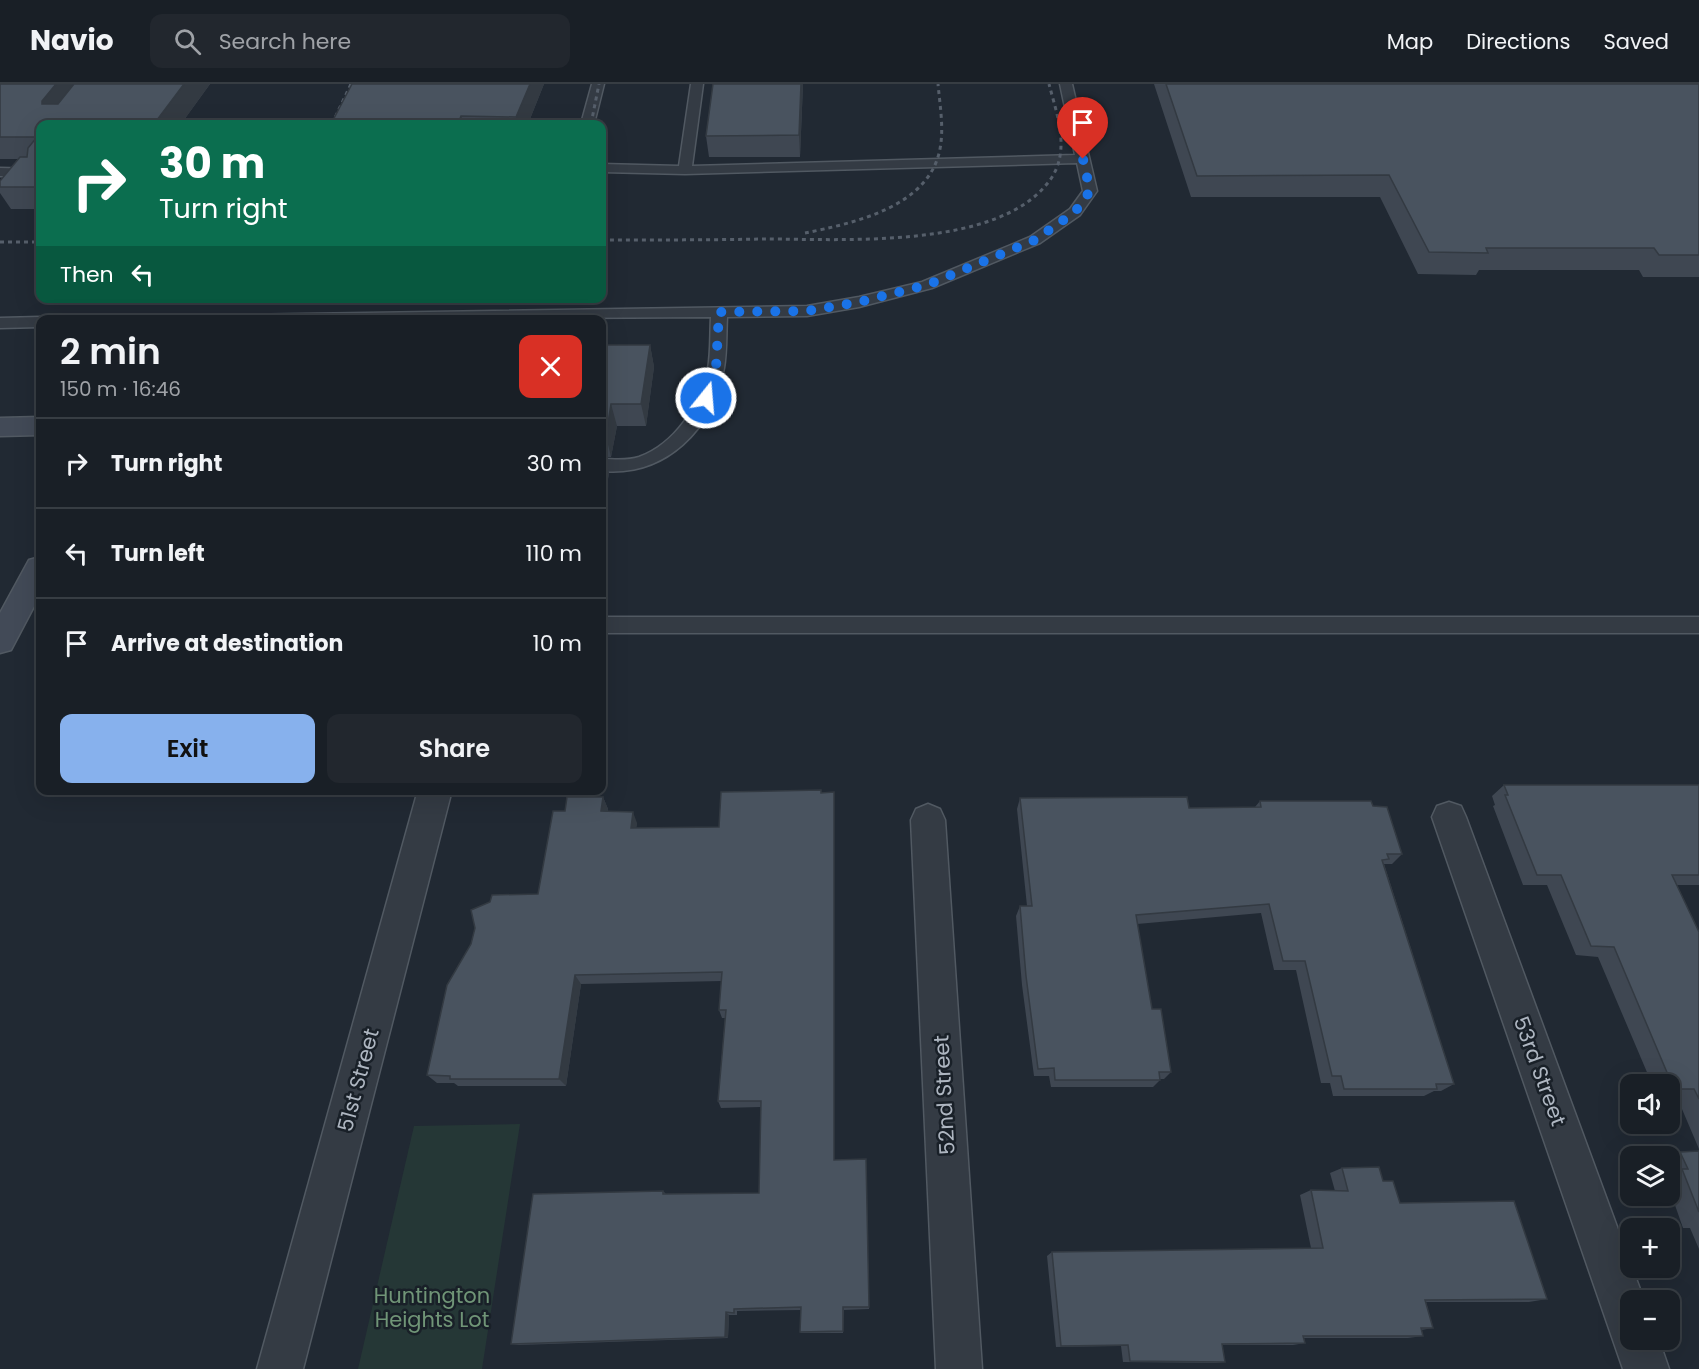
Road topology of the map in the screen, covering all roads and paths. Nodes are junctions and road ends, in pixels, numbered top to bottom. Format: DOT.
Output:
graph roads {
  1 [pos="598,84"];
  2 [pos="697,84"];
  3 [pos="1066,84"];
  4 [pos="588,120"];
  5 [pos="1083,159"];
  6 [pos="606,168"];
  7 [pos="33,169"];
  8 [pos="686,170"];
  9 [pos="0,172"];
  10 [pos="719,312"];
  11 [pos="518,315"];
  12 [pos="36,322"];
  13 [pos="0,323"];
  14 [pos="36,426"];
  15 [pos="0,427"];
  16 [pos="606,465"];
  17 [pos="36,575"];
  18 [pos="606,625"];
  19 [pos="1699,625"];
  20 [pos="0,640"];
  21 [pos="434,795"];
  22 [pos="1449,817"];
  23 [pos="928,820"];
  24 [pos="1620,1297"];
  25 [pos="1639,1350"];
  26 [pos="280,1369"];
  27 [pos="959,1369"];
  28 [pos="1646,1369"];
  1 -- 4 [label="lane"];
  2 -- 8 [label="lane"];
  3 -- 5 [label="lane"];
  5 -- 8 [label="lane"];
  5 -- 10 [label="lane"];
  6 -- 8 [label="lane"];
  7 -- 9 [label="lane"];
  10 -- 11 [label="lane"];
  10 -- 16 [label="lane"];
  12 -- 13 [label="lane"];
  14 -- 15 [label="street"];
  17 -- 20 [label="street"];
  18 -- 19 [label="lane"];
  21 -- 26 [label="street, 51st Street"];
  22 -- 24 [label="street, 53rd Street"];
  23 -- 27 [label="street, 52nd Street"];
  25 -- 28 [label="street"];
}
